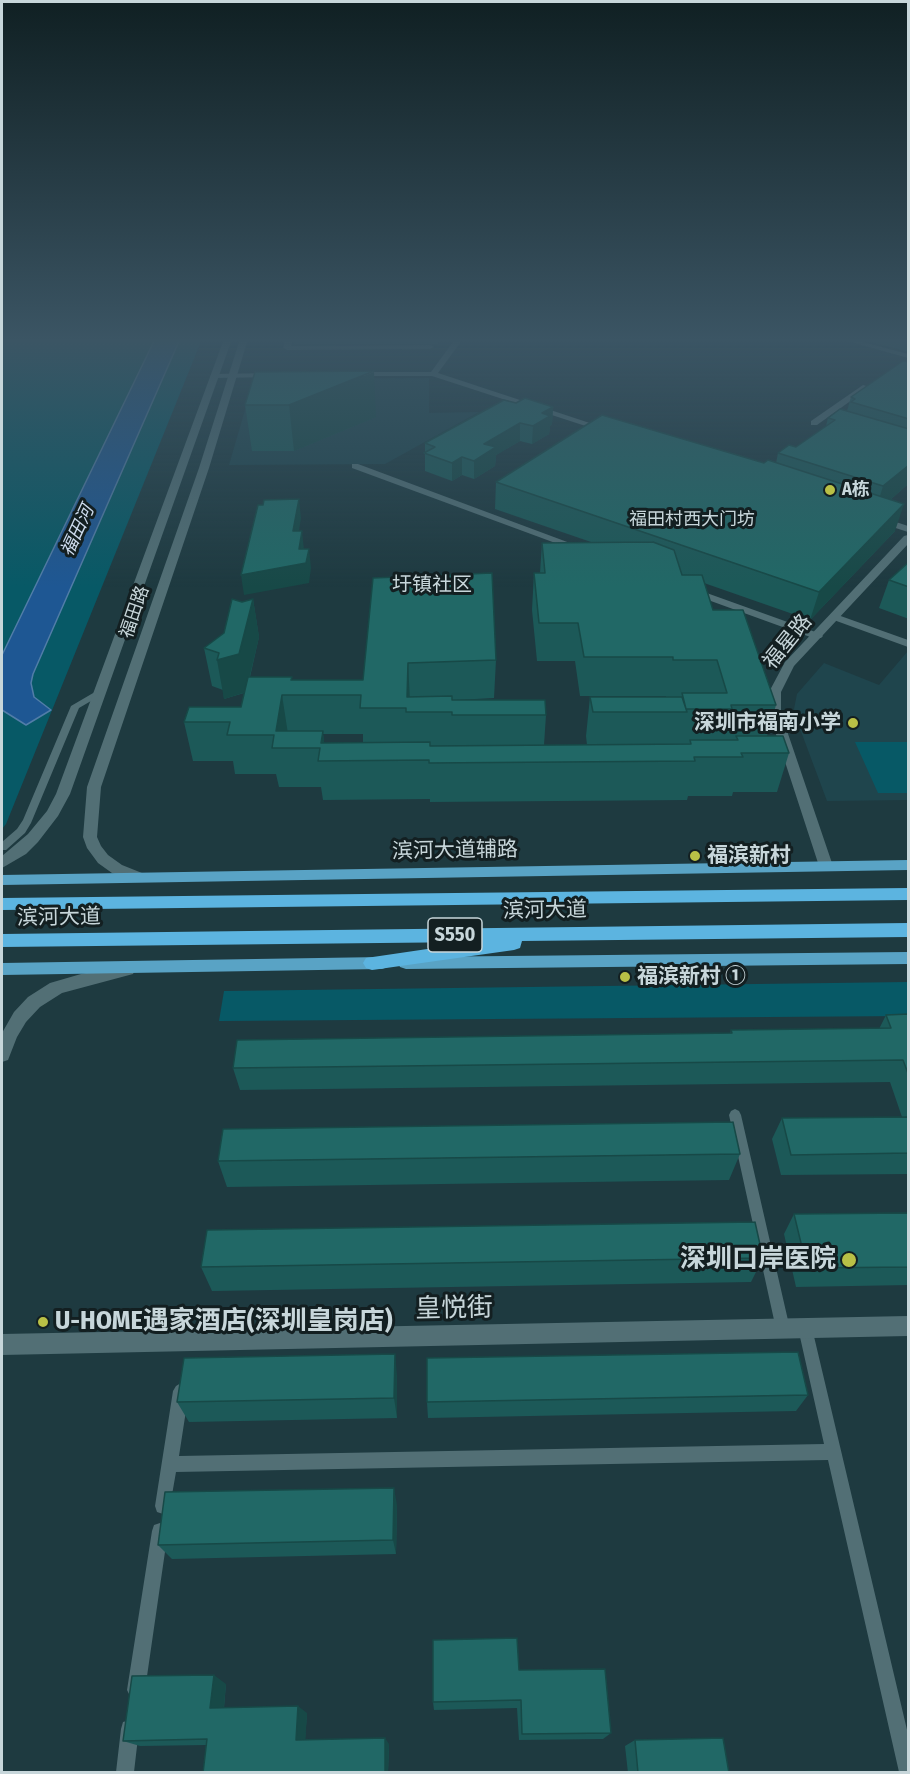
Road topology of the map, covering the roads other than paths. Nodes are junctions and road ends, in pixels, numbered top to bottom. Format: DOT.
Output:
graph roads {
  1 [pos="197,422"];
  2 [pos="218,422"];
  3 [pos="580,422"];
  4 [pos="816,422"];
  5 [pos="825,426"];
  6 [pos="614,433"];
  7 [pos="355,466"];
  8 [pos="863,514"];
  9 [pos="909,529"];
  10 [pos="909,538"];
  11 [pos="597,555"];
  12 [pos="685,587"];
  13 [pos="835,616"];
  14 [pos="817,636"];
  15 [pos="909,644"];
  16 [pos="100,692"];
  17 [pos="2,847"];
  18 [pos="2,862"];
  19 [pos="909,864"];
  20 [pos="826,866"];
  21 [pos="137,877"];
  22 [pos="2,880"];
  23 [pos="909,894"];
  24 [pos="2,904"];
  25 [pos="909,930"];
  26 [pos="586,933"];
  27 [pos="2,941"];
  28 [pos="909,958"];
  29 [pos="372,963"];
  30 [pos="154,966"];
  31 [pos="2,969"];
  32 [pos="2,1055"];
  33 [pos="735,1115"];
  34 [pos="909,1326"];
  35 [pos="805,1328"];
  36 [pos="783,1329"];
  37 [pos="2,1345"];
  38 [pos="183,1375"];
  39 [pos="834,1452"];
  40 [pos="170,1464"];
  41 [pos="909,1772"];
  42 [pos="125,1773"];
  1 -- 16 [label="main road, 福田路"];
  2 -- 21 [label="main road, 福田路"];
  3 -- 6 [label="main road"];
  4 -- 5 [label="main road"];
  7 -- 11 [label="main road"];
  8 -- 9 [label="main road"];
  10 -- 13 [label="main road, 福星路"];
  12 -- 14 [label="main road"];
  13 -- 14 [label="main road, 福星路"];
  13 -- 15 [label="main road"];
  14 -- 20 [label="main road, 福星路"];
  16 -- 17 [label="lane"];
  16 -- 18 [label="main road, 福田路"];
  19 -- 20 [label="main road, 滨河大道辅路"];
  20 -- 21 [label="main road, 滨河大道辅路"];
  21 -- 22 [label="main road, 滨河大道辅路"];
  23 -- 24 [label="highway, 滨河大道 / S550"];
  25 -- 26 [label="highway, 滨河大道 / S550"];
  26 -- 27 [label="highway, 滨河大道 / S550"];
  26 -- 29 [label="highway"];
  28 -- 29 [label="main road"];
  29 -- 30 [label="main road"];
  30 -- 31 [label="main road"];
  30 -- 32 [label="main road"];
  33 -- 36 [label="lane"];
  34 -- 35 [label="main road, 皇悦街"];
  35 -- 36 [label="main road, 皇悦街"];
  35 -- 39 [label="lane"];
  36 -- 37 [label="main road, 皇悦街"];
  38 -- 40 [label="lane"];
  39 -- 40 [label="lane"];
  39 -- 41 [label="lane"];
  40 -- 42 [label="lane"];
}
